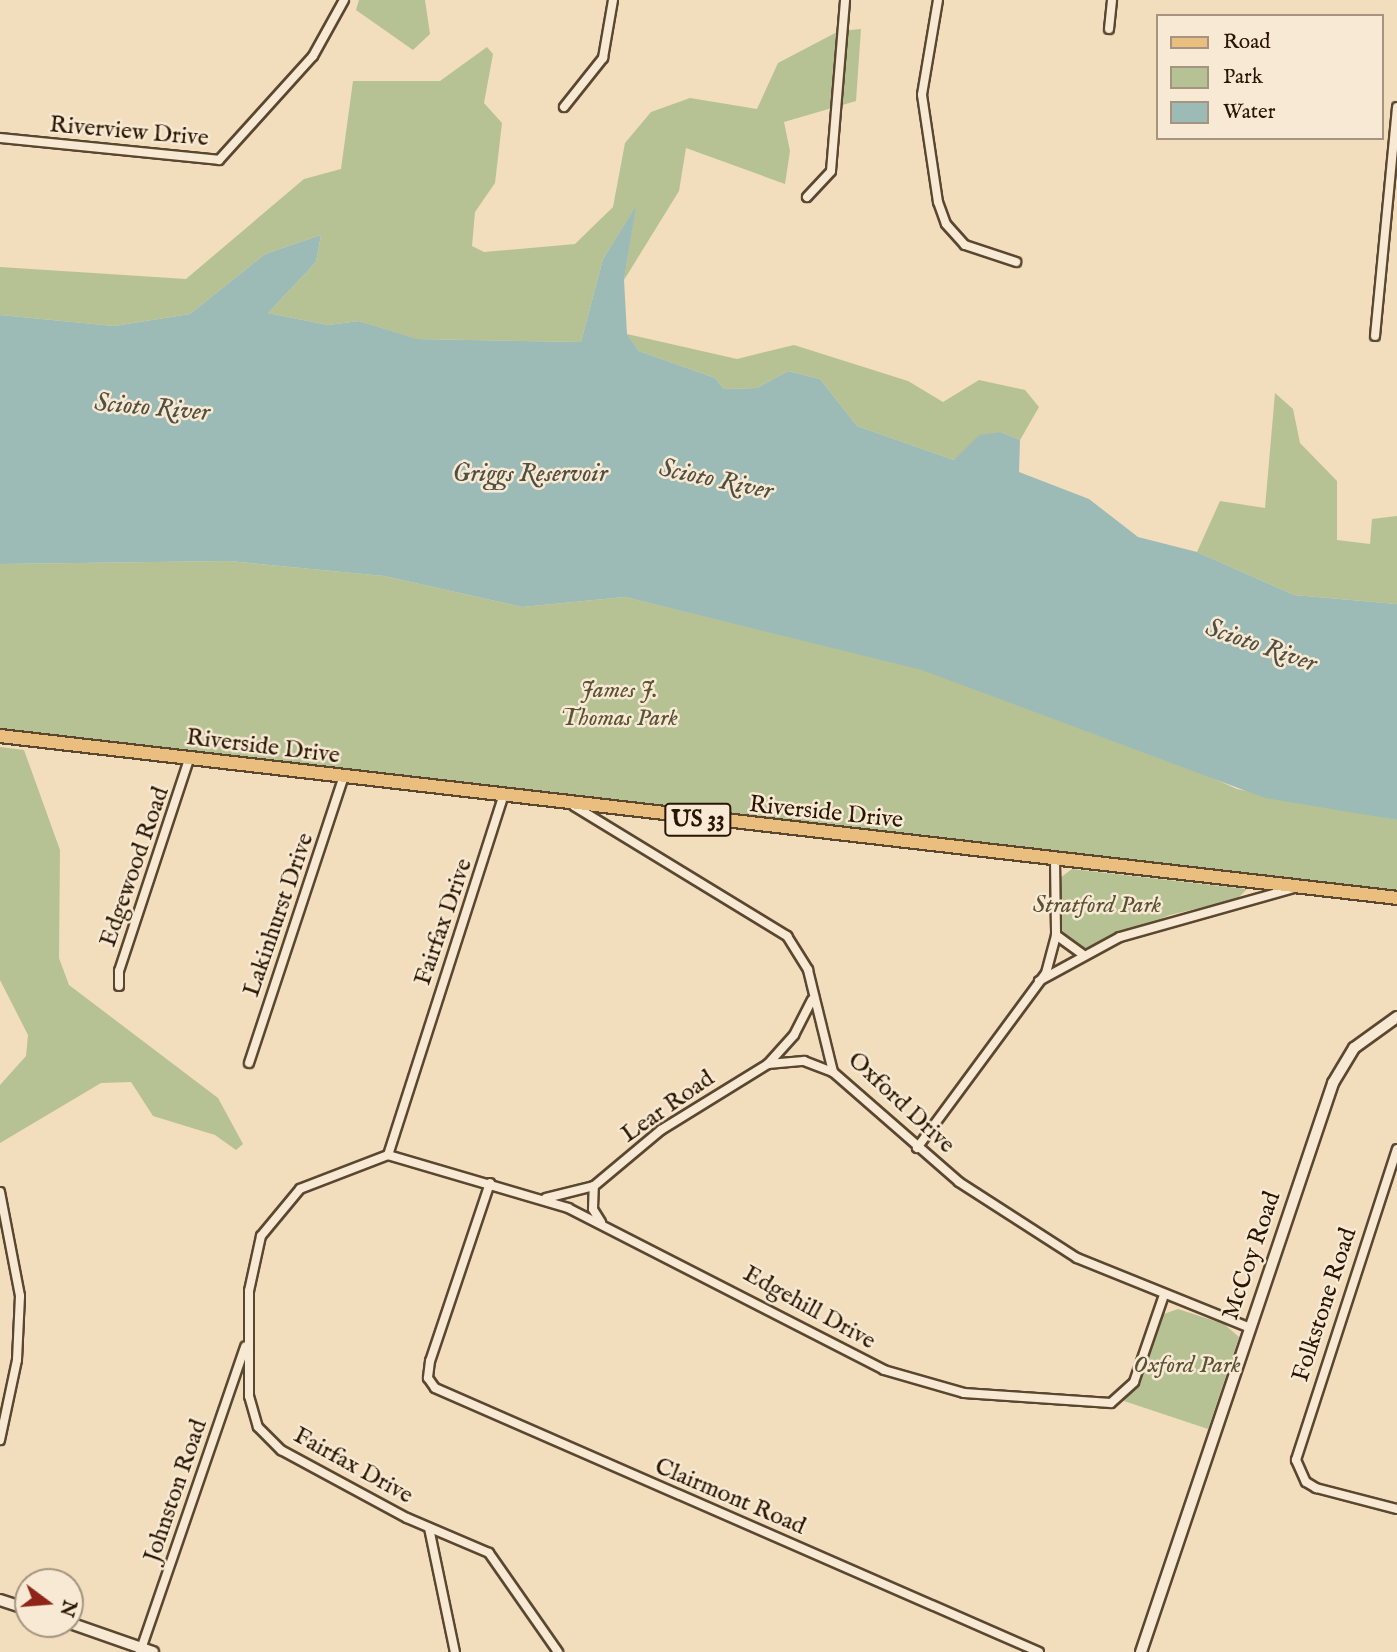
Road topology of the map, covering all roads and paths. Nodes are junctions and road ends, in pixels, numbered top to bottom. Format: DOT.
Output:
graph roads {
  1 [pos="344,0"];
  2 [pos="613,0"];
  3 [pos="845,0"];
  4 [pos="938,0"];
  5 [pos="1112,0"];
  6 [pos="1109,29"];
  7 [pos="564,107"];
  8 [pos="1397,107"];
  9 [pos="0,138"];
  10 [pos="807,197"];
  11 [pos="1016,262"];
  12 [pos="1375,336"];
  13 [pos="0,736"];
  14 [pos="189,759"];
  15 [pos="343,778"];
  16 [pos="503,797"];
  17 [pos="574,806"];
  18 [pos="1055,860"];
  19 [pos="1298,887"];
  20 [pos="1397,898"];
  21 [pos="1056,935"];
  22 [pos="1082,954"];
  23 [pos="1039,981"];
  24 [pos="119,986"];
  25 [pos="813,997"];
  26 [pos="1397,1017"];
  27 [pos="249,1063"];
  28 [pos="768,1064"];
  29 [pos="833,1072"];
  30 [pos="918,1148"];
  31 [pos="1397,1149"];
  32 [pos="388,1155"];
  33 [pos="490,1183"];
  34 [pos="594,1186"];
  35 [pos="0,1192"];
  36 [pos="540,1198"];
  37 [pos="602,1223"];
  38 [pos="1163,1298"];
  39 [pos="1250,1328"];
  40 [pos="247,1341"];
  41 [pos="0,1440"];
  42 [pos="1397,1509"];
  43 [pos="429,1528"];
  44 [pos="84,1628"];
  45 [pos="141,1650"];
  46 [pos="153,1652"];
  47 [pos="455,1652"];
  48 [pos="558,1652"];
  49 [pos="1038,1652"];
  50 [pos="1141,1652"];
  1 -- 9 [label="street, Riverview Drive"];
  2 -- 7 [label="street"];
  3 -- 10 [label="street"];
  4 -- 11 [label="street"];
  5 -- 6 [label="street"];
  8 -- 12 [label="street"];
  13 -- 14 [label="main road, Riverside Drive / US 33"];
  14 -- 15 [label="main road, Riverside Drive / US 33"];
  14 -- 24 [label="street, Edgewood Road"];
  15 -- 16 [label="main road, Riverside Drive / US 33"];
  15 -- 27 [label="street, Lakinhurst Drive"];
  16 -- 17 [label="main road, Riverside Drive / US 33"];
  16 -- 32 [label="street, Fairfax Drive"];
  17 -- 18 [label="main road, Riverside Drive / US 33"];
  17 -- 25 [label="street, Oxford Drive"];
  18 -- 19 [label="main road, Riverside Drive / US 33"];
  18 -- 21 [label="street"];
  19 -- 20 [label="main road, Riverside Drive / US 33"];
  19 -- 22 [label="street"];
  21 -- 22 [label="street"];
  21 -- 23 [label="street"];
  22 -- 23 [label="street"];
  23 -- 30 [label="street"];
  25 -- 28 [label="street, Lear Road"];
  25 -- 29 [label="street, Oxford Drive"];
  26 -- 39 [label="main road, McCoy Road"];
  28 -- 29 [label="street, Lear Road"];
  28 -- 34 [label="street, Lear Road"];
  29 -- 30 [label="street, Oxford Drive"];
  30 -- 38 [label="street, Oxford Drive"];
  31 -- 42 [label="street, Folkstone Road"];
  32 -- 33 [label="street, Edgehill Drive"];
  32 -- 40 [label="street, Fairfax Drive"];
  33 -- 36 [label="street, Edgehill Drive"];
  33 -- 49 [label="street, Clairmont Road"];
  34 -- 36 [label="street, Lear Road"];
  34 -- 37 [label="street"];
  35 -- 41 [label="street"];
  36 -- 37 [label="street, Edgehill Drive"];
  37 -- 38 [label="street, Edgehill Drive"];
  38 -- 39 [label="street, Oxford Drive"];
  39 -- 50 [label="main road, McCoy Road"];
  40 -- 43 [label="street, Fairfax Drive"];
  40 -- 45 [label="street, Johnston Road"];
  43 -- 47 [label="street"];
  43 -- 48 [label="street, Fairfax Drive"];
  44 -- 45 [label="main road"];
  45 -- 46 [label="main road"];
}
